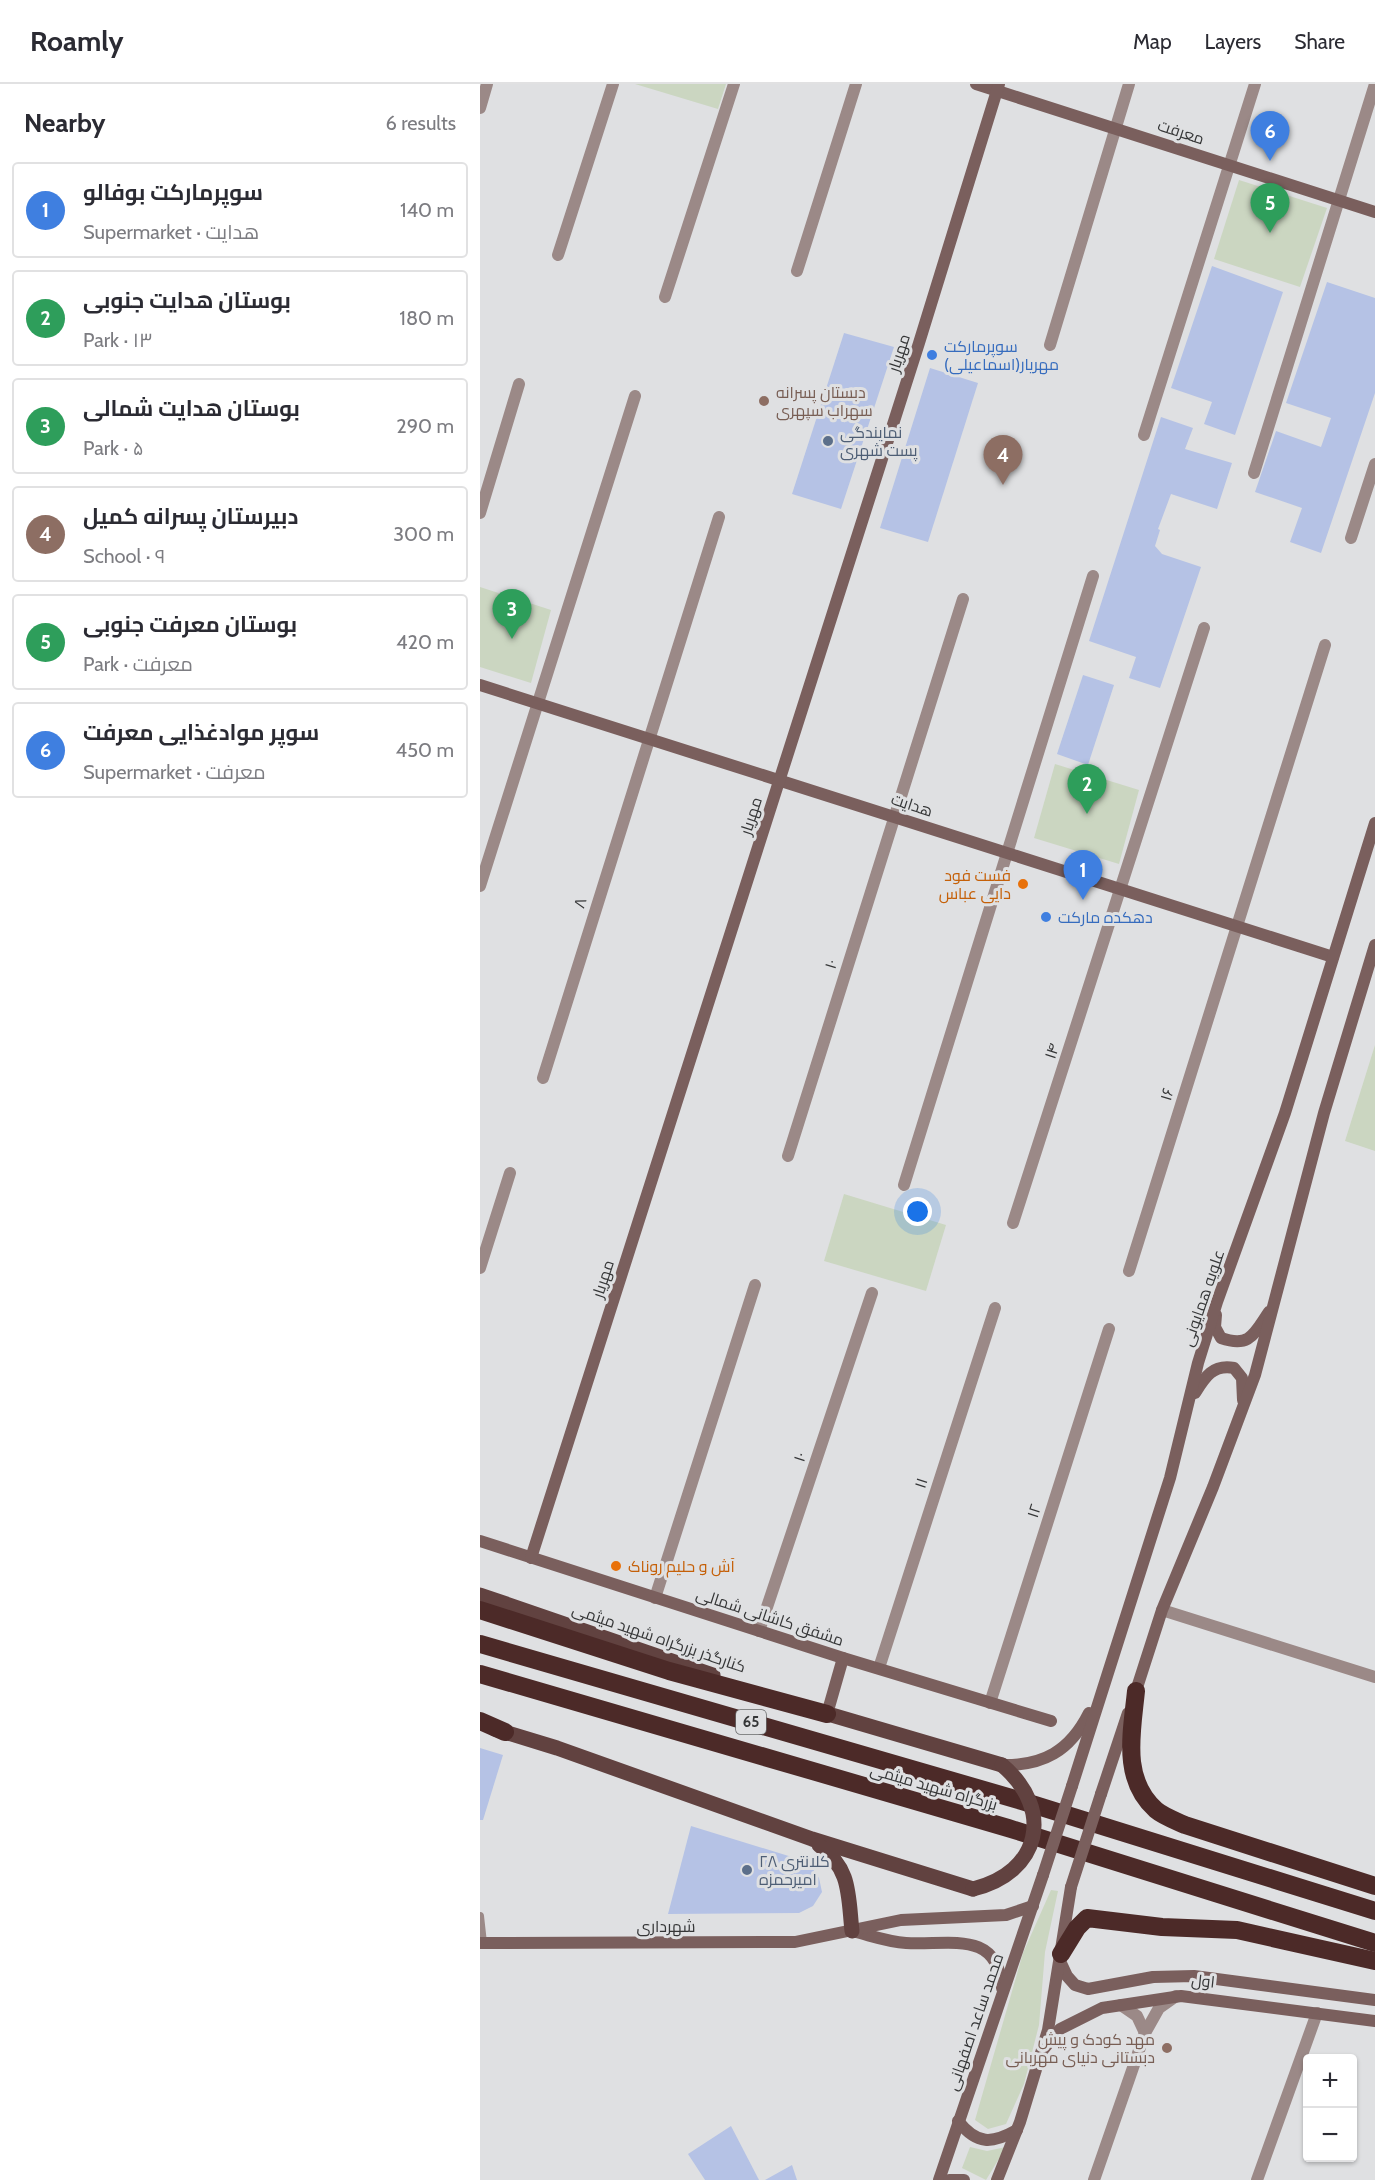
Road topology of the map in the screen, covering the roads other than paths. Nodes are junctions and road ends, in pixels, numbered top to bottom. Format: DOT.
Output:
graph roads {
  1 [pos="488,84"];
  2 [pos="613,84"];
  3 [pos="734,84"];
  4 [pos="856,84"];
  5 [pos="976,84"];
  6 [pos="1129,84"];
  7 [pos="1255,84"];
  8 [pos="1375,84"];
  9 [pos="998,87"];
  10 [pos="480,108"];
  11 [pos="1115,128"];
  12 [pos="1230,165"];
  13 [pos="1339,201"];
  14 [pos="1375,212"];
  15 [pos="558,255"];
  16 [pos="796,271"];
  17 [pos="665,297"];
  18 [pos="1050,345"];
  19 [pos="519,384"];
  20 [pos="635,396"];
  21 [pos="1144,435"];
  22 [pos="1375,464"];
  23 [pos="1254,473"];
  24 [pos="480,513"];
  25 [pos="719,516"];
  26 [pos="1351,538"];
  27 [pos="1093,576"];
  28 [pos="963,599"];
  29 [pos="1204,628"];
  30 [pos="1325,645"];
  31 [pos="480,685"];
  32 [pos="537,703"];
  33 [pos="650,739"];
  34 [pos="780,780"];
  35 [pos="895,816"];
  36 [pos="1375,823"];
  37 [pos="1009,853"];
  38 [pos="480,886"];
  39 [pos="1122,890"];
  40 [pos="1237,926"];
  41 [pos="1375,945"];
  42 [pos="1333,957"];
  43 [pos="543,1078"];
  44 [pos="788,1156"];
  45 [pos="510,1173"];
  46 [pos="904,1185"];
  47 [pos="1014,1223"];
  48 [pos="480,1268"];
  49 [pos="1129,1271"];
  50 [pos="755,1285"];
  51 [pos="872,1293"];
  52 [pos="1217,1302"];
  53 [pos="1275,1303"];
  54 [pos="995,1308"];
  55 [pos="1109,1329"];
  56 [pos="1189,1402"];
  57 [pos="1241,1414"];
  58 [pos="480,1541"];
  59 [pos="531,1558"];
  60 [pos="480,1595"];
  61 [pos="655,1598"];
  62 [pos="480,1610"];
  63 [pos="1162,1610"];
  64 [pos="759,1631"];
  65 [pos="480,1644"];
  66 [pos="843,1658"];
  67 [pos="879,1668"];
  68 [pos="480,1674"];
  69 [pos="1106,1677"];
  70 [pos="1375,1677"];
  71 [pos="1136,1691"];
  72 [pos="990,1703"];
  73 [pos="827,1714"];
  74 [pos="1051,1721"];
  75 [pos="480,1723"];
  76 [pos="505,1732"];
  77 [pos="1002,1765"];
  78 [pos="812,1839"];
  79 [pos="1043,1875"];
  80 [pos="1375,1886"];
  81 [pos="1033,1906"];
  82 [pos="1375,1911"];
  83 [pos="480,1916"];
  84 [pos="852,1931"];
  85 [pos="482,1943"];
  86 [pos="1375,1943"];
  87 [pos="1061,1957"];
  88 [pos="1375,1961"];
  89 [pos="1002,1992"];
  90 [pos="1176,1996"];
  91 [pos="1375,2000"];
  92 [pos="1121,2005"];
  93 [pos="1317,2013"];
  94 [pos="1375,2021"];
  95 [pos="1145,2033"];
  96 [pos="1042,2052"];
  97 [pos="958,2121"];
  98 [pos="1017,2130"];
  99 [pos="939,2180"];
  100 [pos="949,2180"];
  101 [pos="964,2180"];
  102 [pos="997,2180"];
  103 [pos="1094,2180"];
  104 [pos="1257,2180"];
  1 -- 10 [label="street"];
  2 -- 15 [label="street"];
  3 -- 17 [label="street"];
  4 -- 16 [label="street"];
  5 -- 9 [label="street, معرفت"];
  6 -- 11 [label="street"];
  7 -- 12 [label="street"];
  8 -- 13 [label="street"];
  9 -- 11 [label="street, معرفت"];
  9 -- 34 [label="street, مهریار"];
  11 -- 12 [label="street, معرفت"];
  11 -- 18 [label="street"];
  12 -- 13 [label="street, معرفت"];
  12 -- 21 [label="street"];
  13 -- 14 [label="street, معرفت"];
  13 -- 23 [label="street"];
  19 -- 24 [label="street"];
  20 -- 32 [label="street"];
  22 -- 26 [label="street"];
  25 -- 33 [label="street, ۸"];
  27 -- 37 [label="street"];
  28 -- 35 [label="street, ۱۰"];
  29 -- 39 [label="street, ۱۴"];
  30 -- 40 [label="street, ۱۶"];
  31 -- 32 [label="street, هدایت"];
  32 -- 33 [label="street, هدایت"];
  32 -- 38 [label="street"];
  33 -- 34 [label="street, هدایت"];
  33 -- 43 [label="street, ۸"];
  34 -- 35 [label="street, هدایت"];
  34 -- 59 [label="street, مهریار"];
  35 -- 37 [label="street, هدایت"];
  35 -- 44 [label="street, ۱۰"];
  36 -- 42 [label="street, علویه همایونی"];
  37 -- 39 [label="street, هدایت"];
  37 -- 46 [label="street"];
  39 -- 40 [label="street, هدایت"];
  39 -- 47 [label="street, ۱۴"];
  40 -- 42 [label="street, هدایت"];
  40 -- 49 [label="street, ۱۶"];
  41 -- 53 [label="street"];
  42 -- 52 [label="street, علویه همایونی"];
  45 -- 48 [label="street"];
  50 -- 61 [label="street"];
  51 -- 64 [label="street, ۱۰"];
  52 -- 53 [label="street"];
  52 -- 56 [label="street, علویه همایونی"];
  53 -- 57 [label="street"];
  54 -- 67 [label="street, ۱۱"];
  55 -- 72 [label="street, ۱۲"];
  56 -- 57 [label="street"];
  56 -- 69 [label="street, علویه همایونی"];
  57 -- 63 [label="street"];
  58 -- 59 [label="street, مشفق کاشانی شمالی"];
  59 -- 61 [label="street, مشفق کاشانی شمالی"];
  60 -- 73 [label="main road, کنارگذر بزرگراه شهید میثمی"];
  61 -- 64 [label="street, مشفق کاشانی شمالی"];
  62 -- 73 [label="highway"];
  63 -- 70 [label="street"];
  63 -- 71 [label="street"];
  64 -- 66 [label="street, مشفق کاشانی شمالی"];
  65 -- 82 [label="highway, بزرگراه شهید میثمی / 65"];
  66 -- 67 [label="street, مشفق کاشانی شمالی"];
  66 -- 73 [label="street"];
  67 -- 72 [label="street, مشفق کاشانی شمالی"];
  68 -- 86 [label="highway, بزرگراه شهید میثمی / 65"];
  69 -- 77 [label="street"];
  69 -- 79 [label="street, علویه همایونی, bridge"];
  71 -- 80 [label="highway"];
  71 -- 87 [label="street, bridge"];
  72 -- 74 [label="street, مشفق کاشانی شمالی"];
  73 -- 77 [label="main road, کنارگذر بزرگراه شهید میثمی"];
  75 -- 76 [label="highway"];
  76 -- 78 [label="main road"];
  77 -- 78 [label="main road, bridge"];
  78 -- 84 [label="main road"];
  79 -- 81 [label="street, محمد ساعد اصفهانی"];
  81 -- 84 [label="street, شهرداری"];
  81 -- 89 [label="street, محمد ساعد اصفهانی"];
  83 -- 85 [label="lane"];
  84 -- 85 [label="street, شهرداری"];
  84 -- 89 [label="street"];
  87 -- 88 [label="highway"];
  87 -- 91 [label="street, اول"];
  87 -- 96 [label="street"];
  89 -- 97 [label="street, محمد ساعد اصفهانی"];
  90 -- 92 [label="street, اول"];
  90 -- 93 [label="street, اول"];
  90 -- 95 [label="street"];
  92 -- 95 [label="street"];
  92 -- 96 [label="street, اول"];
  93 -- 94 [label="street, اول"];
  93 -- 104 [label="street"];
  95 -- 103 [label="street"];
  96 -- 98 [label="street"];
  97 -- 98 [label="street"];
  97 -- 99 [label="street, محمد ساعد اصفهانی"];
  98 -- 102 [label="street"];
  100 -- 101 [label="street"];
}
